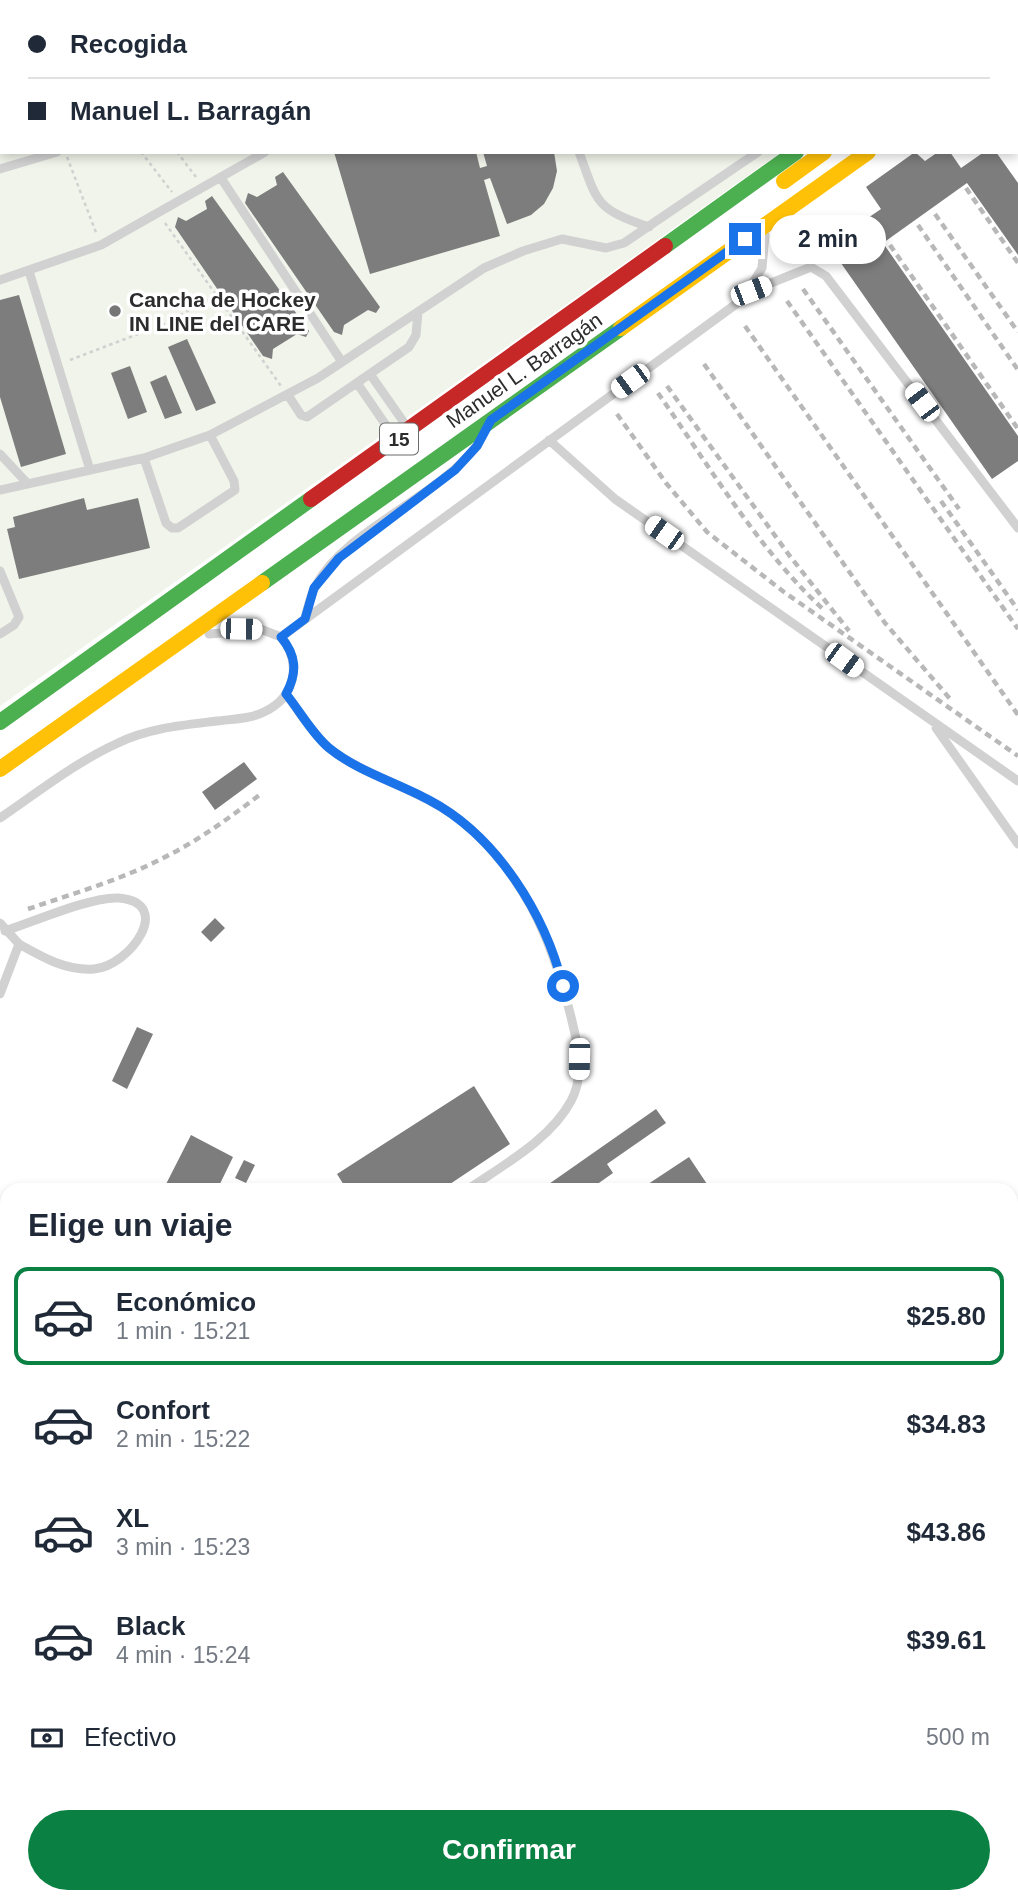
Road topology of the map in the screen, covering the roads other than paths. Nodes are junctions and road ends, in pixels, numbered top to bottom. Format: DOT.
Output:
graph roads {
  1 [pos="50,154"];
  2 [pos="262,154"];
  3 [pos="580,154"];
  4 [pos="755,154"];
  5 [pos="793,154"];
  6 [pos="821,154"];
  7 [pos="865,154"];
  8 [pos="0,169"];
  9 [pos="221,178"];
  10 [pos="766,223"];
  11 [pos="649,227"];
  12 [pos="29,271"];
  13 [pos="0,280"];
  14 [pos="751,291"];
  15 [pos="418,312"];
  16 [pos="342,362"];
  17 [pos="370,374"];
  18 [pos="357,383"];
  19 [pos="288,395"];
  20 [pos="491,420"];
  21 [pos="209,435"];
  22 [pos="403,436"];
  23 [pos="549,440"];
  24 [pos="0,454"];
  25 [pos="144,458"];
  26 [pos="90,470"];
  27 [pos="27,484"];
  28 [pos="0,490"];
  29 [pos="1018,528"];
  30 [pos="0,571"];
  31 [pos="305,619"];
  32 [pos="0,634"];
  33 [pos="281,637"];
  34 [pos="177,641"];
  35 [pos="45,690"];
  36 [pos="286,694"];
  37 [pos="8,700"];
  38 [pos="0,722"];
  39 [pos="933,723"];
  40 [pos="0,769"];
  41 [pos="1018,781"];
  42 [pos="0,818"];
  43 [pos="1018,844"];
  44 [pos="3,927"];
  45 [pos="19,944"];
  46 [pos="0,994"];
  47 [pos="476,1183"];
  1 -- 8 [label="lane"];
  2 -- 9 [label="lane"];
  3 -- 11 [label="lane"];
  4 -- 11 [label="lane"];
  5 -- 22 [label="highway, Manuel L. Barragán / 15"];
  6 -- 10 [label="highway"];
  7 -- 10 [label="highway, Manuel L. Barragán / 15"];
  9 -- 12 [label="lane"];
  9 -- 16 [label="lane"];
  10 -- 14 [label="lane"];
  10 -- 20 [label="highway, Manuel L. Barragán / 15"];
  11 -- 15 [label="lane"];
  12 -- 13 [label="lane"];
  12 -- 26 [label="lane"];
  14 -- 23 [label="lane"];
  14 -- 29 [label="lane"];
  15 -- 16 [label="lane"];
  15 -- 17 [label="lane"];
  16 -- 19 [label="lane"];
  17 -- 18 [label="lane"];
  17 -- 22 [label="lane"];
  18 -- 19 [label="lane"];
  18 -- 22 [label="lane"];
  19 -- 21 [label="lane"];
  20 -- 31 [label="lane"];
  20 -- 34 [label="highway, Manuel L. Barragán / 15"];
  21 -- 25 [label="lane"];
  21 -- 25 [label="lane"];
  22 -- 35 [label="highway, Manuel L. Barragán / 15"];
  23 -- 31 [label="lane"];
  23 -- 39 [label="lane"];
  24 -- 27 [label="lane"];
  25 -- 26 [label="lane"];
  26 -- 27 [label="lane"];
  27 -- 28 [label="lane"];
  30 -- 32 [label="lane"];
  31 -- 33 [label="lane"];
  33 -- 34 [label="lane"];
  33 -- 36 [label="lane"];
  34 -- 40 [label="highway, Manuel L. Barragán / 15"];
  35 -- 37 [label="lane"];
  35 -- 38 [label="highway, Manuel L. Barragán / 15"];
  36 -- 42 [label="lane"];
  36 -- 47 [label="lane"];
  39 -- 41 [label="lane"];
  39 -- 43 [label="lane"];
  44 -- 45 [label="lane"];
  44 -- 45 [label="lane"];
  45 -- 46 [label="lane"];
}
